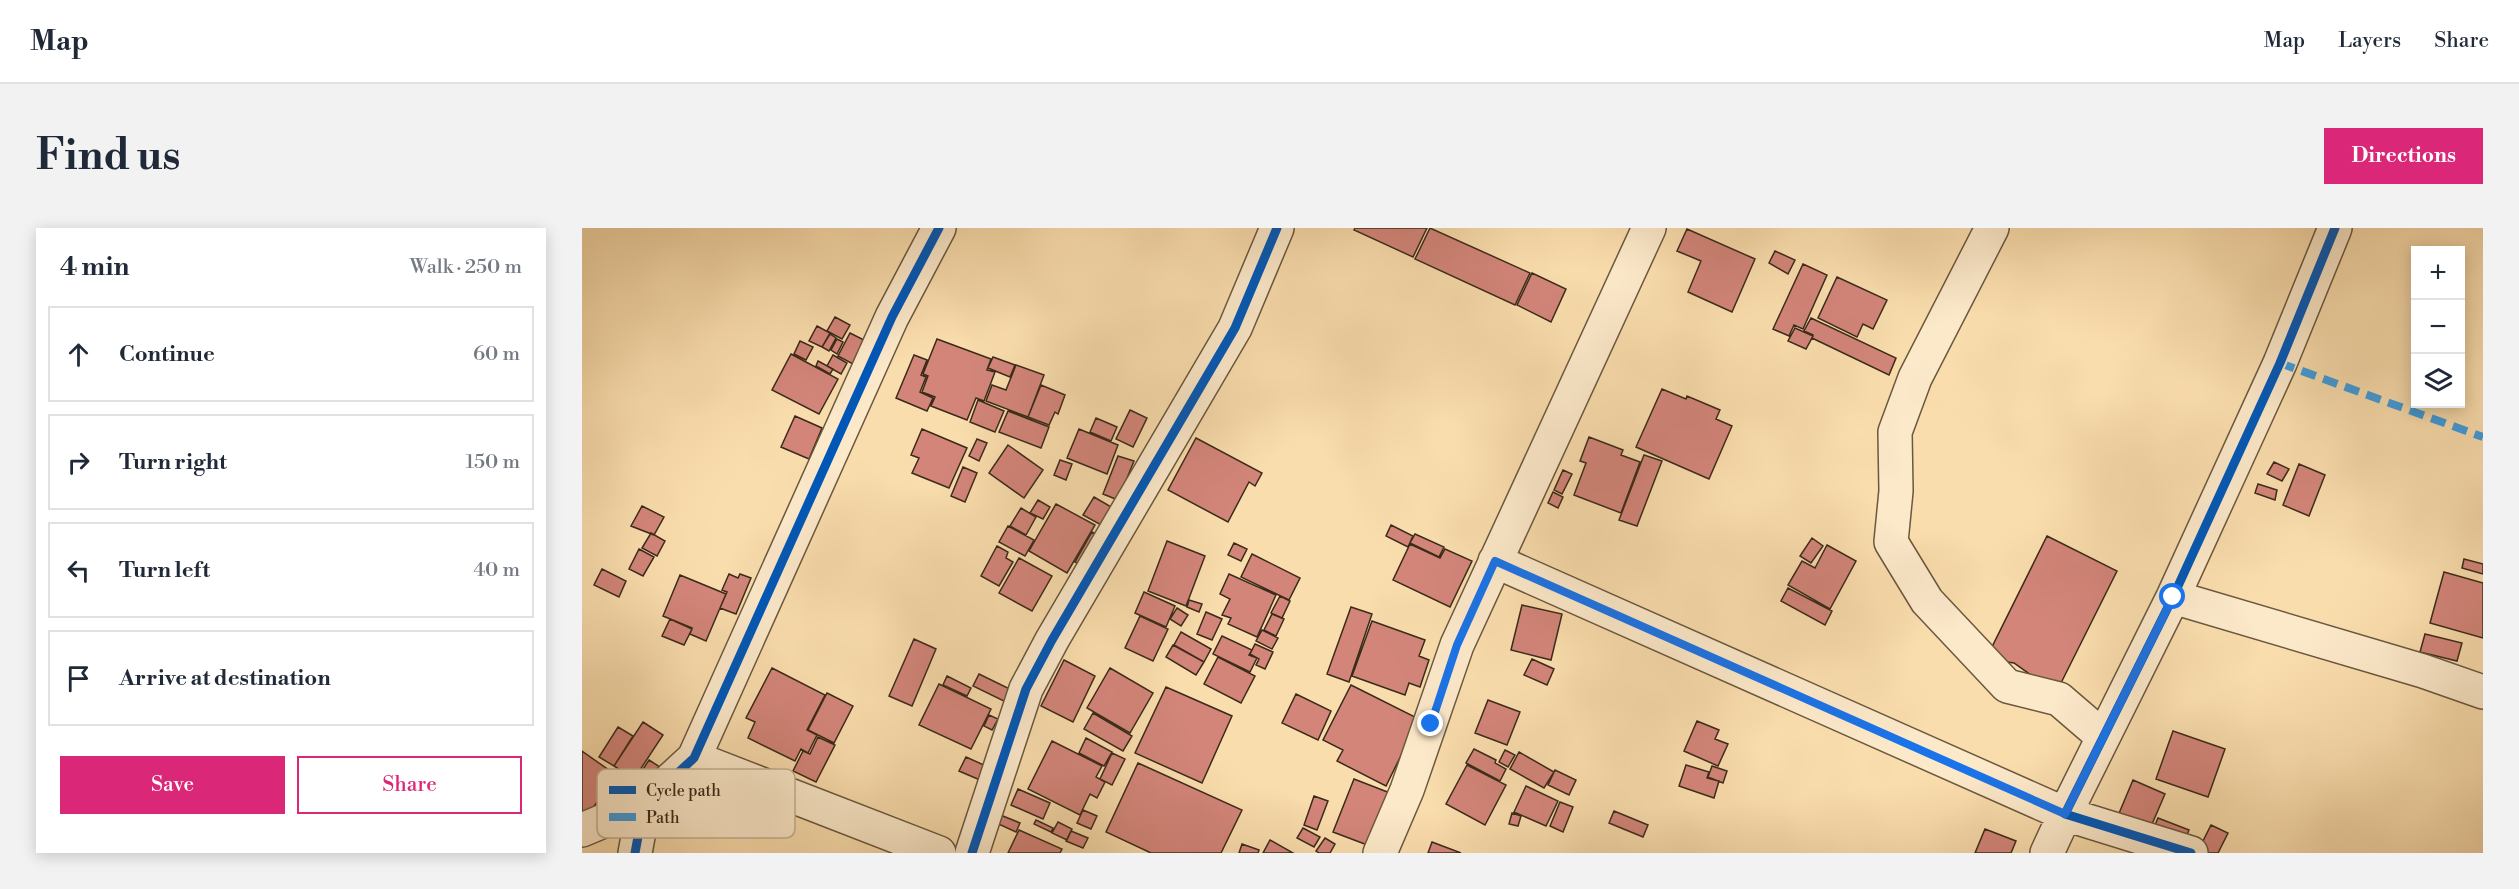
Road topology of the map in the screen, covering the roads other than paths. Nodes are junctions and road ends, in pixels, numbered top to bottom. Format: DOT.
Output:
graph roads {
  1 [pos="939,228"];
  2 [pos="1277,228"];
  3 [pos="1649,228"];
  4 [pos="1992,228"];
  5 [pos="2334,228"];
  6 [pos="1495,561"];
  7 [pos="2173,597"];
  8 [pos="2483,692"];
  9 [pos="2102,736"];
  10 [pos="694,758"];
  11 [pos="682,769"];
  12 [pos="721,769"];
  13 [pos="795,797"];
  14 [pos="2065,814"];
  15 [pos="597,824"];
  16 [pos="582,830"];
  17 [pos="638,838"];
  18 [pos="635,853"];
  19 [pos="939,853"];
  20 [pos="972,853"];
  21 [pos="1380,853"];
  22 [pos="2047,853"];
  23 [pos="2191,853"];
  1 -- 10 [label="street"];
  2 -- 20 [label="street"];
  3 -- 6 [label="street"];
  4 -- 9 [label="street"];
  5 -- 7 [label="street"];
  6 -- 14 [label="street"];
  6 -- 21 [label="street"];
  7 -- 8 [label="street"];
  7 -- 9 [label="street"];
  9 -- 14 [label="street"];
  10 -- 11 [label="street"];
  10 -- 12 [label="street"];
  13 -- 19 [label="street"];
  14 -- 22 [label="street"];
  14 -- 23 [label="street"];
  15 -- 16 [label="street"];
  17 -- 18 [label="street"];
}
